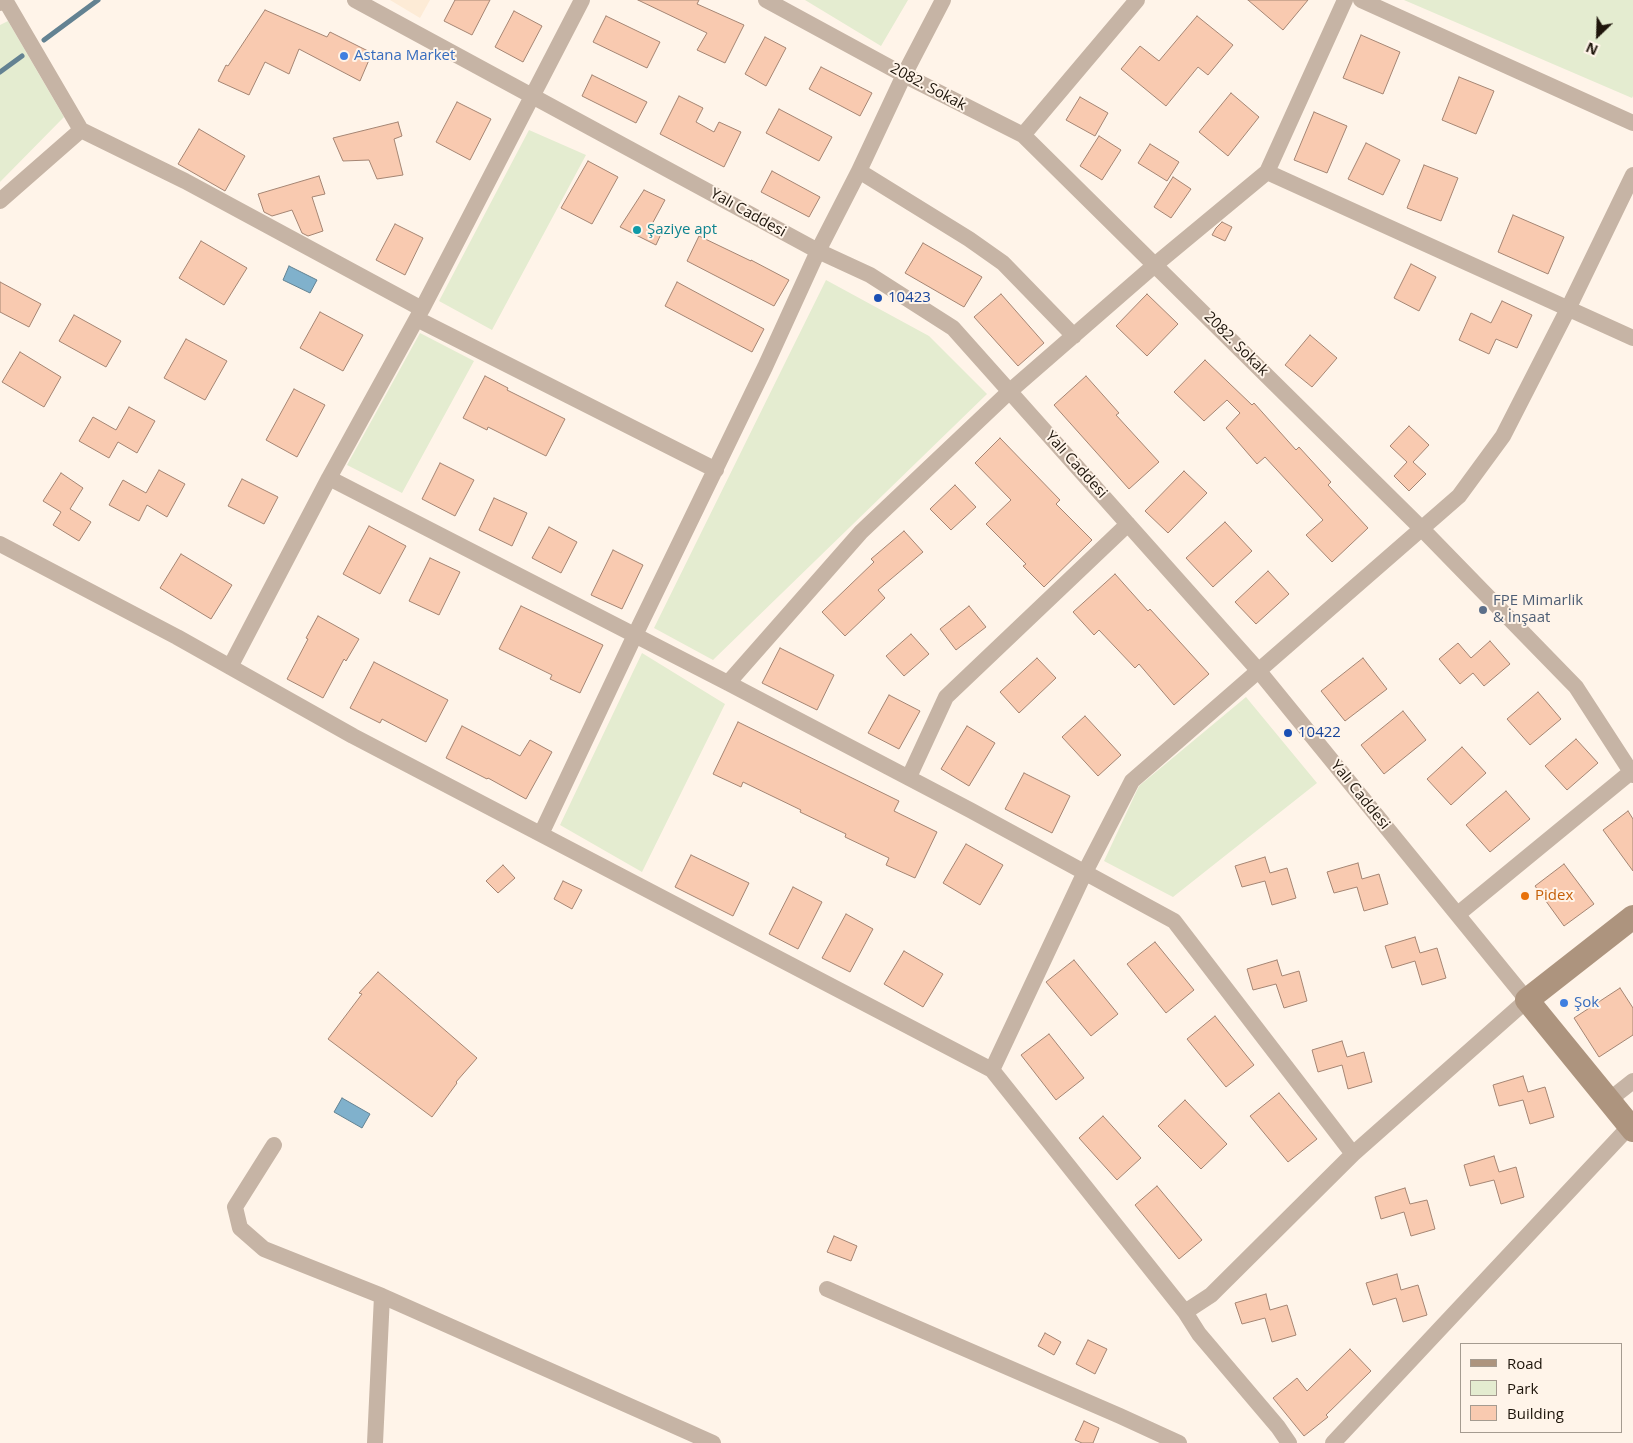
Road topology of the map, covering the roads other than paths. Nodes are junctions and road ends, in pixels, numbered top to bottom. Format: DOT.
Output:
graph roads {
  1 [pos="5,0"];
  2 [pos="354,0"];
  3 [pos="582,0"];
  4 [pos="766,0"];
  5 [pos="943,0"];
  6 [pos="1137,0"];
  7 [pos="1345,0"];
  8 [pos="1361,0"];
  9 [pos="0,3"];
  10 [pos="904,74"];
  11 [pos="532,96"];
  12 [pos="1633,123"];
  13 [pos="81,130"];
  14 [pos="1023,135"];
  15 [pos="859,172"];
  16 [pos="1267,172"];
  17 [pos="1633,175"];
  18 [pos="0,201"];
  19 [pos="818,251"];
  20 [pos="1156,264"];
  21 [pos="1568,309"];
  22 [pos="420,314"];
  23 [pos="1074,336"];
  24 [pos="1633,338"];
  25 [pos="1010,391"];
  26 [pos="716,470"];
  27 [pos="329,478"];
  28 [pos="1128,524"];
  29 [pos="1422,529"];
  30 [pos="0,544"];
  31 [pos="635,635"];
  32 [pos="230,667"];
  33 [pos="1258,670"];
  34 [pos="728,683"];
  35 [pos="1632,773"];
  36 [pos="909,778"];
  37 [pos="541,834"];
  38 [pos="1085,872"];
  39 [pos="1458,914"];
  40 [pos="1633,917"];
  41 [pos="1527,1000"];
  42 [pos="992,1070"];
  43 [pos="1633,1081"];
  44 [pos="1609,1100"];
  45 [pos="1632,1128"];
  46 [pos="274,1145"];
  47 [pos="1353,1154"];
  48 [pos="827,1289"];
  49 [pos="382,1296"];
  50 [pos="1185,1312"];
  51 [pos="375,1443"];
  52 [pos="713,1443"];
  53 [pos="1179,1443"];
  54 [pos="1289,1443"];
  55 [pos="1333,1443"];
  1 -- 9 [label="street"];
  1 -- 13 [label="street"];
  2 -- 11 [label="street, Yalı Caddesi"];
  3 -- 11 [label="street"];
  4 -- 10 [label="street, 2082. Sokak"];
  5 -- 10 [label="street"];
  6 -- 14 [label="street"];
  7 -- 16 [label="street"];
  8 -- 12 [label="street"];
  10 -- 14 [label="street, 2082. Sokak"];
  10 -- 15 [label="street"];
  11 -- 19 [label="street, Yalı Caddesi"];
  11 -- 22 [label="street"];
  13 -- 18 [label="street"];
  13 -- 22 [label="street"];
  14 -- 20 [label="street, 2082. Sokak"];
  15 -- 19 [label="street"];
  15 -- 23 [label="street"];
  16 -- 20 [label="street"];
  16 -- 21 [label="street"];
  17 -- 21 [label="street"];
  19 -- 25 [label="street, Yalı Caddesi"];
  19 -- 26 [label="street"];
  20 -- 23 [label="street"];
  20 -- 29 [label="street, 2082. Sokak"];
  21 -- 24 [label="street"];
  21 -- 29 [label="street"];
  22 -- 26 [label="street"];
  22 -- 27 [label="street"];
  23 -- 25 [label="street"];
  25 -- 28 [label="street, Yalı Caddesi"];
  25 -- 34 [label="street"];
  26 -- 31 [label="street"];
  27 -- 31 [label="street"];
  27 -- 32 [label="street"];
  28 -- 33 [label="street, Yalı Caddesi"];
  28 -- 36 [label="street"];
  29 -- 33 [label="street"];
  29 -- 35 [label="street, 2082. Sokak"];
  30 -- 32 [label="street"];
  31 -- 34 [label="street"];
  31 -- 37 [label="street"];
  32 -- 37 [label="street"];
  33 -- 38 [label="street"];
  33 -- 39 [label="street, Yalı Caddesi"];
  34 -- 36 [label="street"];
  35 -- 39 [label="street"];
  36 -- 38 [label="street"];
  37 -- 42 [label="street"];
  38 -- 42 [label="street"];
  38 -- 47 [label="street"];
  39 -- 41 [label="street, Yalı Caddesi"];
  40 -- 41 [label="street"];
  41 -- 44 [label="street, Yalı Caddesi"];
  41 -- 47 [label="street"];
  42 -- 50 [label="street"];
  43 -- 44 [label="street"];
  44 -- 45 [label="street, Yalı Caddesi"];
  45 -- 55 [label="street"];
  46 -- 49 [label="street"];
  47 -- 50 [label="street"];
  48 -- 53 [label="street"];
  49 -- 51 [label="street"];
  49 -- 52 [label="street"];
  50 -- 54 [label="street"];
}
